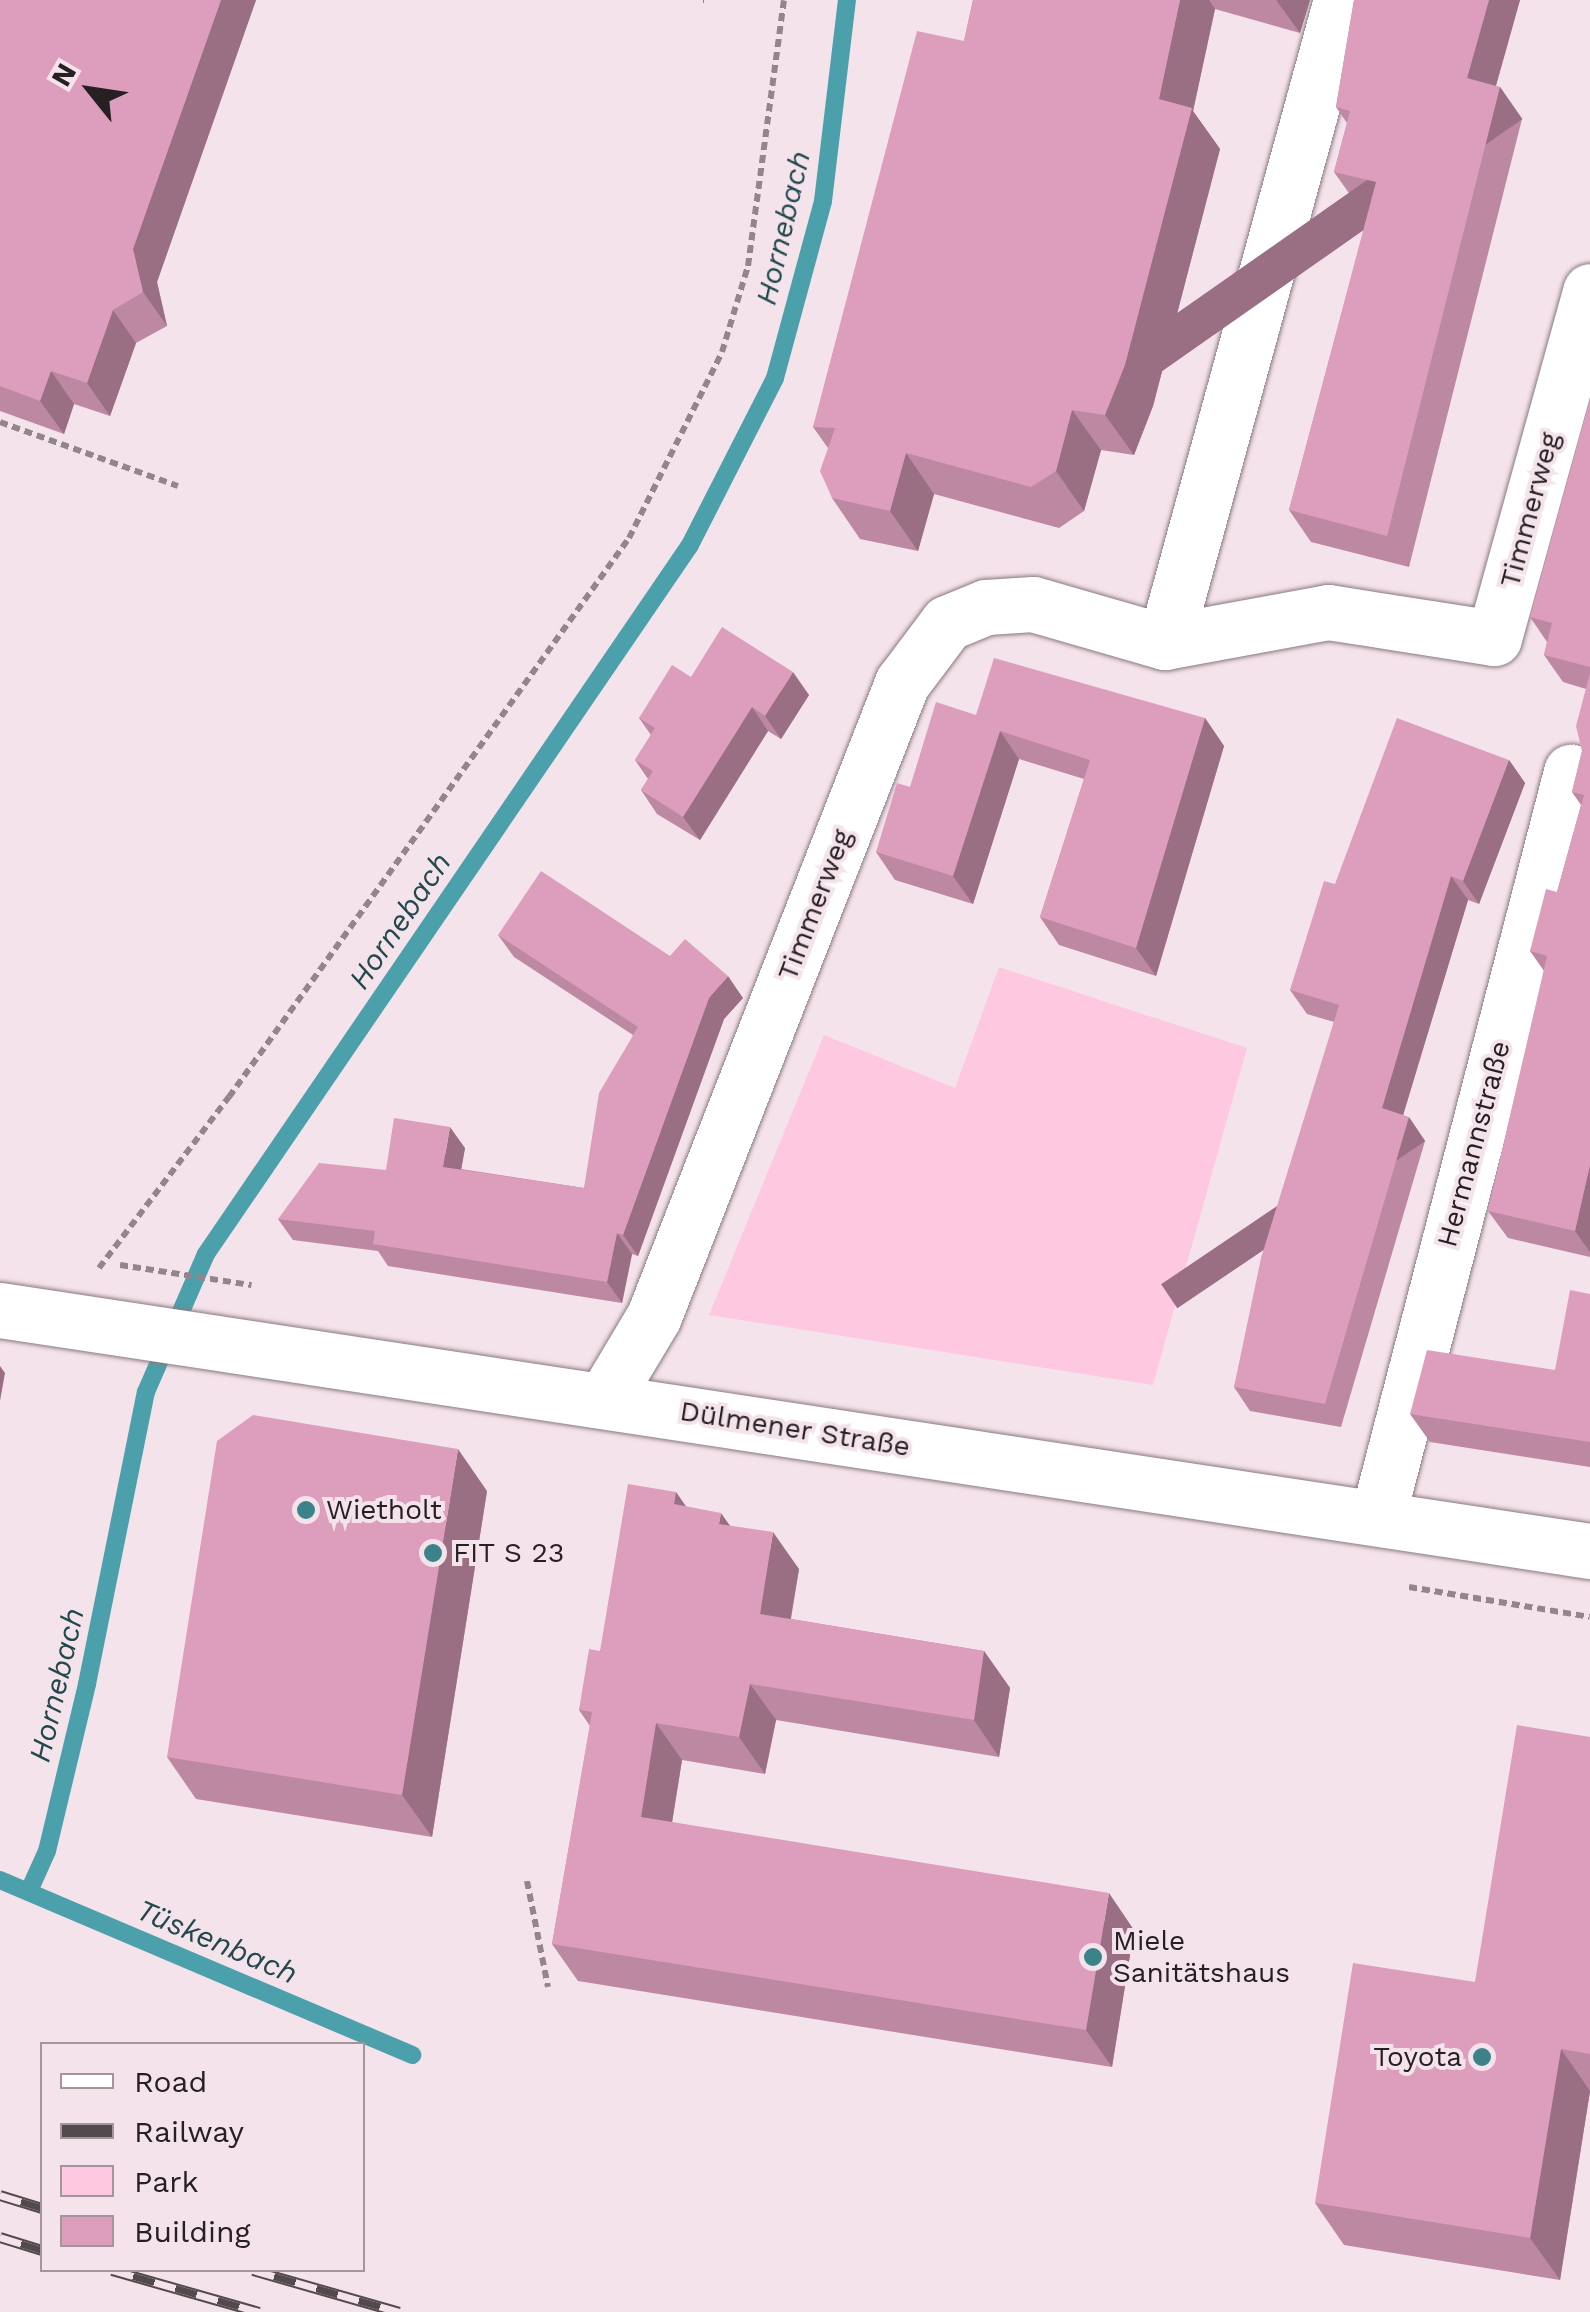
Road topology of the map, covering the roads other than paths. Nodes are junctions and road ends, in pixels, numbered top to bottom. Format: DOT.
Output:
graph roads {
  1 [pos="1340,0"];
  2 [pos="1590,291"];
  3 [pos="1165,642"];
  4 [pos="1571,772"];
  5 [pos="0,1310"];
  6 [pos="604,1400"];
  7 [pos="1378,1516"];
  8 [pos="1590,1550"];
  1 -- 3 [label="street"];
  2 -- 3 [label="street, Timmerweg"];
  3 -- 6 [label="street, Timmerweg"];
  4 -- 7 [label="street, Hermannstraße"];
  5 -- 6 [label="street, Dülmener Straße"];
  6 -- 7 [label="street, Dülmener Straße"];
  7 -- 8 [label="street, Dülmener Straße"];
}
